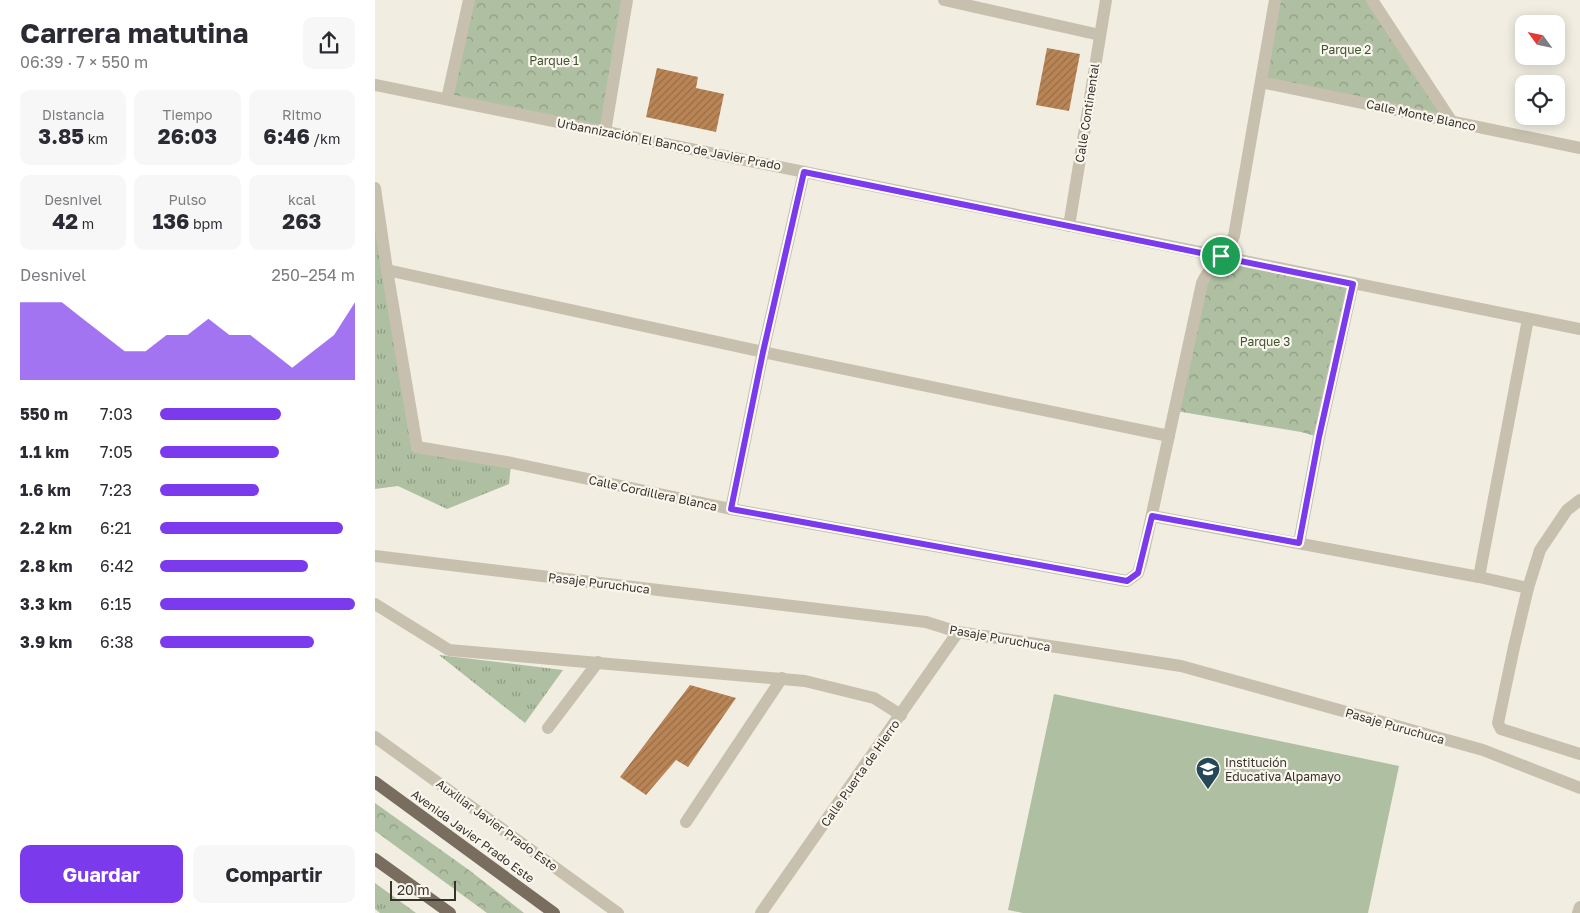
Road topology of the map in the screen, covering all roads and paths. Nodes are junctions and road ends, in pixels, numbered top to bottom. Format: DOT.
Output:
graph roads {
  1 [pos="469,0"];
  2 [pos="627,0"];
  3 [pos="944,0"];
  4 [pos="1106,0"];
  5 [pos="1275,0"];
  6 [pos="1372,0"];
  7 [pos="1100,35"];
  8 [pos="1261,82"];
  9 [pos="375,85"];
  10 [pos="447,99"];
  11 [pos="1452,122"];
  12 [pos="605,132"];
  13 [pos="1580,148"];
  14 [pos="804,172"];
  15 [pos="375,188"];
  16 [pos="1069,226"];
  17 [pos="1221,256"];
  18 [pos="387,270"];
  19 [pos="1353,284"];
  20 [pos="1528,319"];
  21 [pos="1580,329"];
  22 [pos="763,352"];
  23 [pos="1169,436"];
  24 [pos="1580,500"];
  25 [pos="731,509"];
  26 [pos="1152,516"];
  27 [pos="1299,543"];
  28 [pos="375,556"];
  29 [pos="1479,577"];
  30 [pos="1528,588"];
  31 [pos="375,604"];
  32 [pos="958,632"];
  33 [pos="598,662"];
  34 [pos="782,678"];
  35 [pos="901,715"];
  36 [pos="549,728"];
  37 [pos="375,737"];
  38 [pos="1580,754"];
  39 [pos="375,782"];
  40 [pos="1580,788"];
  41 [pos="686,822"];
  42 [pos="375,859"];
  43 [pos="1580,907"];
  44 [pos="450,913"];
  45 [pos="554,913"];
  46 [pos="618,913"];
  47 [pos="761,913"];
  48 [pos="1578,913"];
  1 -- 10 [label="street"];
  2 -- 12 [label="street"];
  3 -- 7 [label="street"];
  4 -- 7 [label="street, Calle Continental"];
  5 -- 8 [label="street"];
  6 -- 11 [label="street"];
  7 -- 16 [label="street, Calle Continental"];
  8 -- 11 [label="street, Calle Monte Blanco"];
  8 -- 17 [label="street"];
  9 -- 10 [label="street, Urbannización El Banco de Javier Prado"];
  10 -- 12 [label="street, Urbannización El Banco de Javier Prado"];
  11 -- 13 [label="street, Calle Monte Blanco"];
  12 -- 14 [label="street, Urbannización El Banco de Javier Prado"];
  14 -- 16 [label="street, Urbannización El Banco de Javier Prado"];
  14 -- 22 [label="street"];
  15 -- 18 [label="street"];
  16 -- 17 [label="street, Urbannización El Banco de Javier Prado"];
  17 -- 19 [label="street, Urbannización El Banco de Javier Prado"];
  17 -- 23 [label="street"];
  18 -- 22 [label="street"];
  18 -- 25 [label="street, Calle Cordillera Blanca"];
  19 -- 20 [label="street, Urbannización El Banco de Javier Prado"];
  19 -- 27 [label="street"];
  20 -- 21 [label="street, Urbannización El Banco de Javier Prado"];
  20 -- 29 [label="street"];
  22 -- 23 [label="street"];
  22 -- 25 [label="street"];
  23 -- 26 [label="street"];
  24 -- 30 [label="street"];
  25 -- 26 [label="street, Calle Cordillera Blanca"];
  26 -- 27 [label="street"];
  27 -- 29 [label="street"];
  28 -- 32 [label="street, Pasaje Puruchuca"];
  29 -- 30 [label="street"];
  30 -- 38 [label="street"];
  31 -- 33 [label="street"];
  32 -- 35 [label="street, Calle Puerta de Hierro"];
  32 -- 40 [label="street, Pasaje Puruchuca"];
  33 -- 34 [label="street"];
  33 -- 36 [label="street"];
  34 -- 35 [label="street"];
  34 -- 41 [label="street"];
  35 -- 47 [label="street, Calle Puerta de Hierro"];
  37 -- 46 [label="street, Auxiliar Javier Prado Este"];
  39 -- 45 [label="main road, Avenida Javier Prado Este"];
  42 -- 44 [label="main road"];
  43 -- 48 [label="street"];
}
